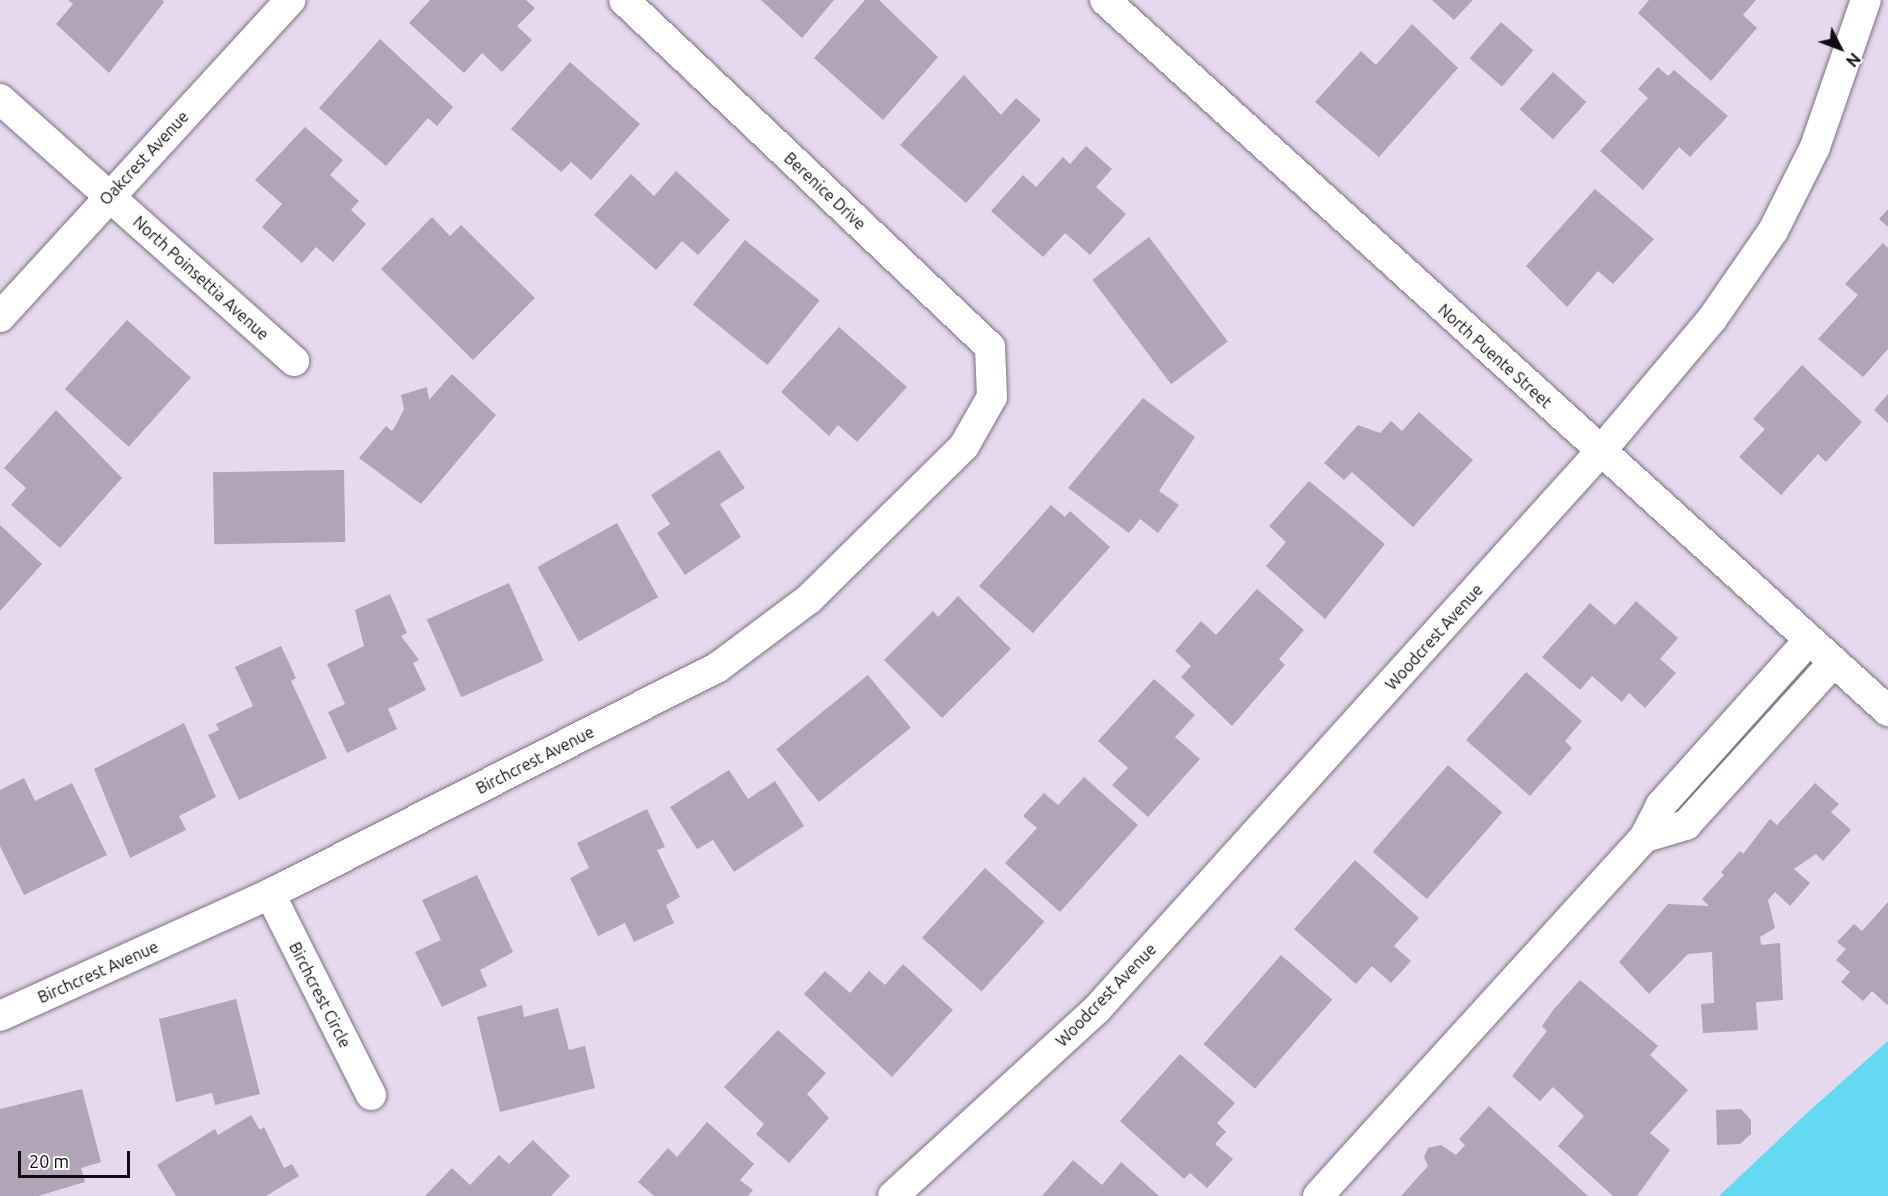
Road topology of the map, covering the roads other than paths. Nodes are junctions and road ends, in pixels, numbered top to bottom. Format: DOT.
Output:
graph roads {
  1 [pos="290,0"];
  2 [pos="624,0"];
  3 [pos="1105,0"];
  4 [pos="1866,0"];
  5 [pos="0,99"];
  6 [pos="108,196"];
  7 [pos="0,317"];
  8 [pos="294,362"];
  9 [pos="992,397"];
  10 [pos="1600,452"];
  11 [pos="1809,640"];
  12 [pos="1834,662"];
  13 [pos="1888,711"];
  14 [pos="1645,837"];
  15 [pos="270,894"];
  16 [pos="0,1016"];
  17 [pos="371,1095"];
  18 [pos="893,1196"];
  19 [pos="1318,1196"];
  1 -- 6 [label="street, Oakcrest Avenue"];
  2 -- 9 [label="street, Berenice Drive"];
  3 -- 10 [label="street, North Puente Street"];
  4 -- 10 [label="street, Woodcrest Avenue"];
  5 -- 6 [label="street, North Poinsettia Avenue"];
  6 -- 7 [label="street, Oakcrest Avenue"];
  6 -- 8 [label="street, North Poinsettia Avenue"];
  9 -- 15 [label="street, Birchcrest Avenue"];
  10 -- 11 [label="street, North Puente Street"];
  10 -- 18 [label="street, Woodcrest Avenue"];
  11 -- 12 [label="street, North Puente Street"];
  11 -- 14 [label="street"];
  12 -- 13 [label="street, North Puente Street"];
  12 -- 14 [label="street"];
  14 -- 19 [label="street"];
  15 -- 16 [label="street, Birchcrest Avenue"];
  15 -- 17 [label="street, Birchcrest Circle"];
}
